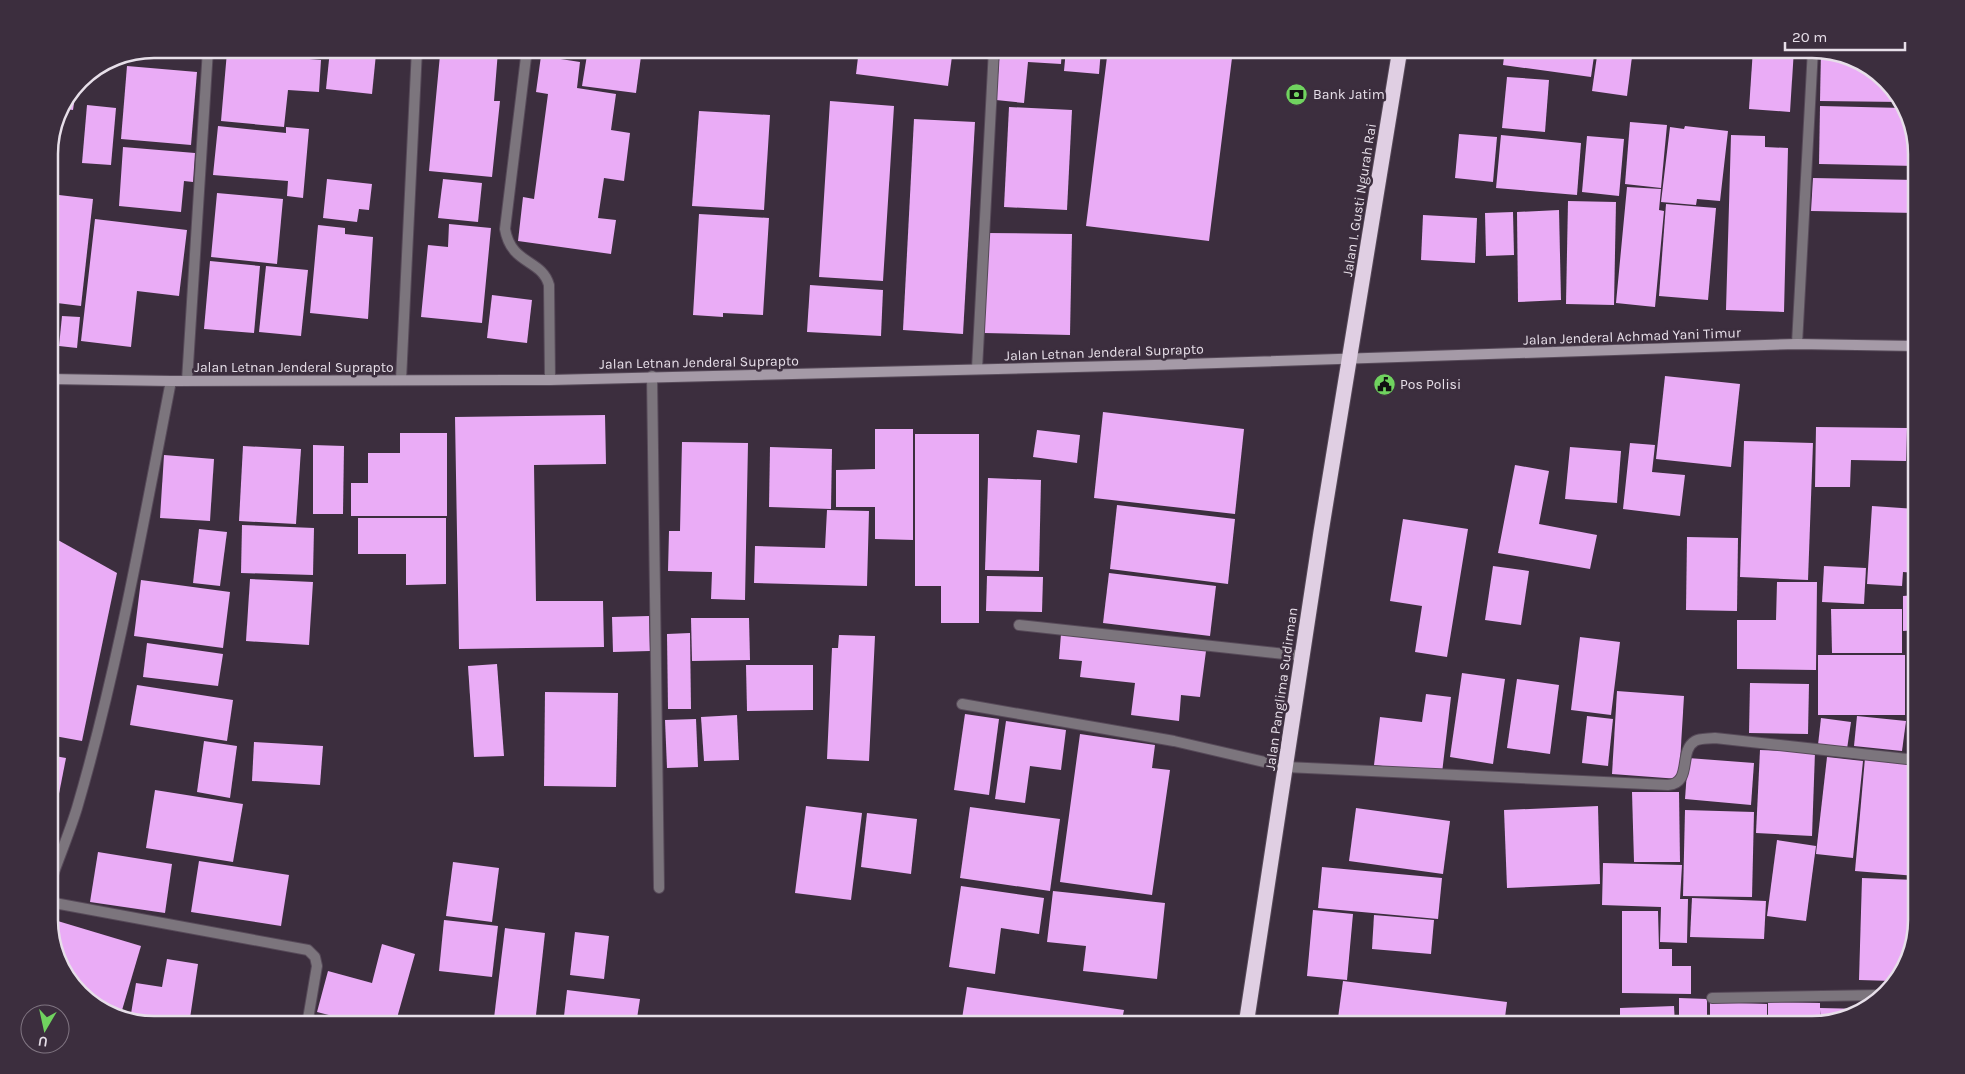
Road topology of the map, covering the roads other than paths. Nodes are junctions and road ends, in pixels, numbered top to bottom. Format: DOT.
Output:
graph roads {
  1 [pos="207,58"];
  2 [pos="417,58"];
  3 [pos="526,58"];
  4 [pos="993,58"];
  5 [pos="1399,58"];
  6 [pos="1813,58"];
  7 [pos="1797,344"];
  8 [pos="1907,346"];
  9 [pos="1350,357"];
  10 [pos="976,369"];
  11 [pos="652,376"];
  12 [pos="58,379"];
  13 [pos="401,380"];
  14 [pos="550,380"];
  15 [pos="171,381"];
  16 [pos="187,381"];
  17 [pos="1019,626"];
  18 [pos="1303,656"];
  19 [pos="962,704"];
  20 [pos="1908,759"];
  21 [pos="1286,767"];
  22 [pos="58,862"];
  23 [pos="659,888"];
  24 [pos="58,904"];
  25 [pos="1872,995"];
  26 [pos="1712,998"];
  27 [pos="309,1016"];
  28 [pos="1247,1016"];
  1 -- 16 [label="street"];
  2 -- 13 [label="street"];
  3 -- 14 [label="street"];
  4 -- 10 [label="street"];
  5 -- 9 [label="highway, Jalan I. Gusti Ngurah Rai"];
  6 -- 7 [label="street"];
  7 -- 8 [label="main road, Jalan Jenderal Achmad Yani Timur"];
  7 -- 9 [label="main road, Jalan Jenderal Achmad Yani Timur"];
  9 -- 10 [label="main road, Jalan Letnan Jenderal Suprapto"];
  9 -- 18 [label="highway, Jalan Panglima Sudirman"];
  10 -- 11 [label="main road, Jalan Letnan Jenderal Suprapto"];
  11 -- 14 [label="main road, Jalan Letnan Jenderal Suprapto"];
  11 -- 23 [label="street"];
  12 -- 15 [label="main road, Jalan Letnan Jenderal Suprapto"];
  13 -- 14 [label="main road, Jalan Letnan Jenderal Suprapto"];
  13 -- 16 [label="main road, Jalan Letnan Jenderal Suprapto"];
  15 -- 16 [label="main road, Jalan Letnan Jenderal Suprapto"];
  15 -- 22 [label="street"];
  17 -- 18 [label="street"];
  18 -- 21 [label="highway, Jalan Panglima Sudirman"];
  19 -- 21 [label="street"];
  20 -- 21 [label="street"];
  21 -- 28 [label="highway, Jalan Panglima Sudirman"];
  24 -- 27 [label="street"];
  25 -- 26 [label="street"];
}
